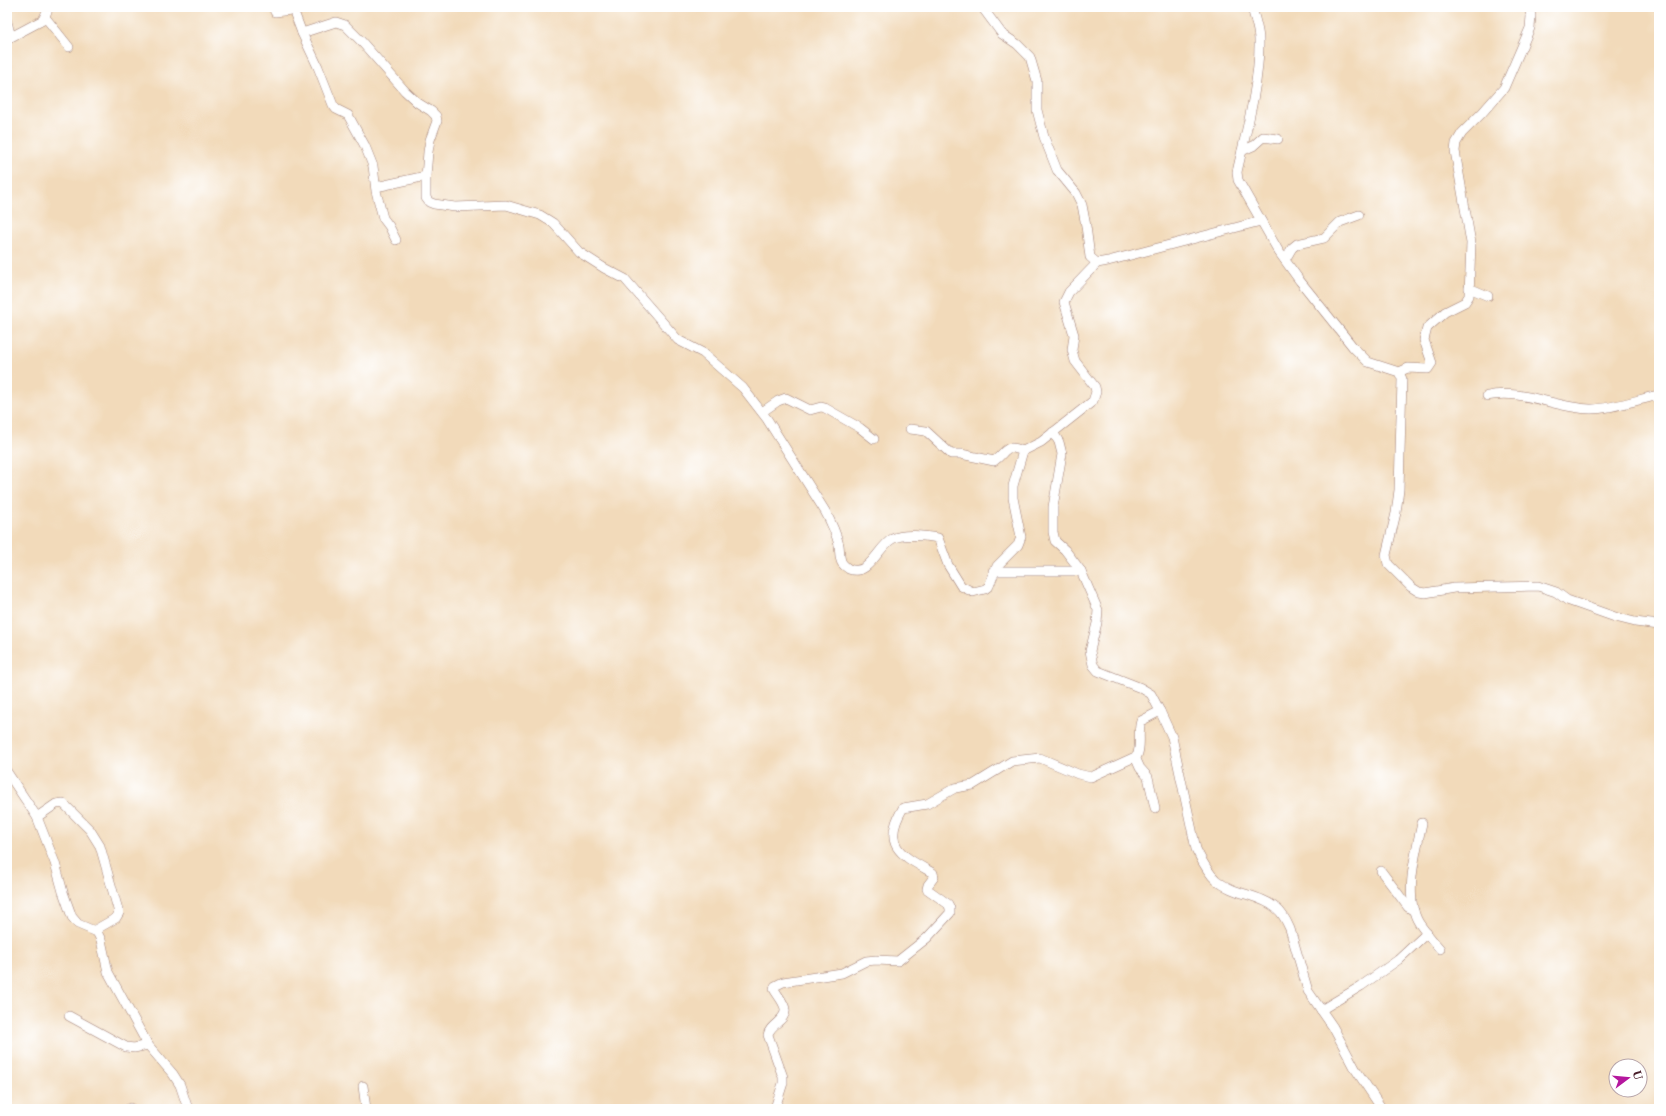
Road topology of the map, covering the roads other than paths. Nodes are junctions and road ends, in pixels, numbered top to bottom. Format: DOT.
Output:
graph roads {
  1 [pos="273,7"];
  2 [pos="982,7"];
  3 [pos="1252,7"];
  4 [pos="1529,7"];
  5 [pos="47,11"];
  6 [pos="7,22"];
  7 [pos="302,33"];
  8 [pos="9,37"];
  9 [pos="69,47"];
  10 [pos="1278,139"];
  11 [pos="1242,151"];
  12 [pos="426,176"];
  13 [pos="376,187"];
  14 [pos="1359,215"];
  15 [pos="1261,221"];
  16 [pos="396,240"];
  17 [pos="1285,260"];
  18 [pos="1097,263"];
  19 [pos="1469,288"];
  20 [pos="1488,296"];
  21 [pos="1399,372"];
  22 [pos="1659,395"];
  23 [pos="1487,396"];
  24 [pos="762,412"];
  25 [pos="910,429"];
  26 [pos="1053,432"];
  27 [pos="874,439"];
  28 [pos="1023,451"];
  29 [pos="994,571"];
  30 [pos="1081,571"];
  31 [pos="1659,625"];
  32 [pos="1160,711"];
  33 [pos="1135,757"];
  34 [pos="7,772"];
  35 [pos="1155,808"];
  36 [pos="37,816"];
  37 [pos="1422,823"];
  38 [pos="1381,872"];
  39 [pos="1414,911"];
  40 [pos="95,930"];
  41 [pos="1427,933"];
  42 [pos="1440,949"];
  43 [pos="1320,1010"];
  44 [pos="69,1016"];
  45 [pos="148,1045"];
  46 [pos="363,1086"];
  47 [pos="188,1109"];
  48 [pos="366,1109"];
  49 [pos="777,1109"];
  50 [pos="1382,1109"];
  1 -- 7 [label="street"];
  2 -- 18 [label="street"];
  3 -- 11 [label="street"];
  4 -- 19 [label="street"];
  5 -- 8 [label="street"];
  5 -- 9 [label="street"];
  6 -- 8 [label="street"];
  7 -- 12 [label="street"];
  7 -- 13 [label="street"];
  10 -- 11 [label="street"];
  11 -- 15 [label="street"];
  12 -- 13 [label="street"];
  12 -- 24 [label="street"];
  13 -- 16 [label="street"];
  14 -- 17 [label="street"];
  15 -- 17 [label="street"];
  15 -- 18 [label="street"];
  17 -- 21 [label="street"];
  18 -- 26 [label="street"];
  19 -- 20 [label="street"];
  19 -- 21 [label="street"];
  21 -- 31 [label="street"];
  22 -- 23 [label="street"];
  24 -- 27 [label="street"];
  24 -- 29 [label="street"];
  25 -- 28 [label="street"];
  26 -- 28 [label="street"];
  26 -- 30 [label="street"];
  28 -- 29 [label="street"];
  29 -- 30 [label="street"];
  30 -- 32 [label="street"];
  32 -- 33 [label="street"];
  32 -- 43 [label="street"];
  33 -- 35 [label="street"];
  33 -- 49 [label="street"];
  34 -- 36 [label="street"];
  36 -- 40 [label="street"];
  36 -- 40 [label="street"];
  37 -- 39 [label="street"];
  38 -- 39 [label="street"];
  39 -- 41 [label="street"];
  40 -- 45 [label="street"];
  41 -- 42 [label="street"];
  41 -- 43 [label="street"];
  43 -- 50 [label="street"];
  44 -- 45 [label="street"];
  45 -- 47 [label="street"];
  46 -- 48 [label="street"];
}
